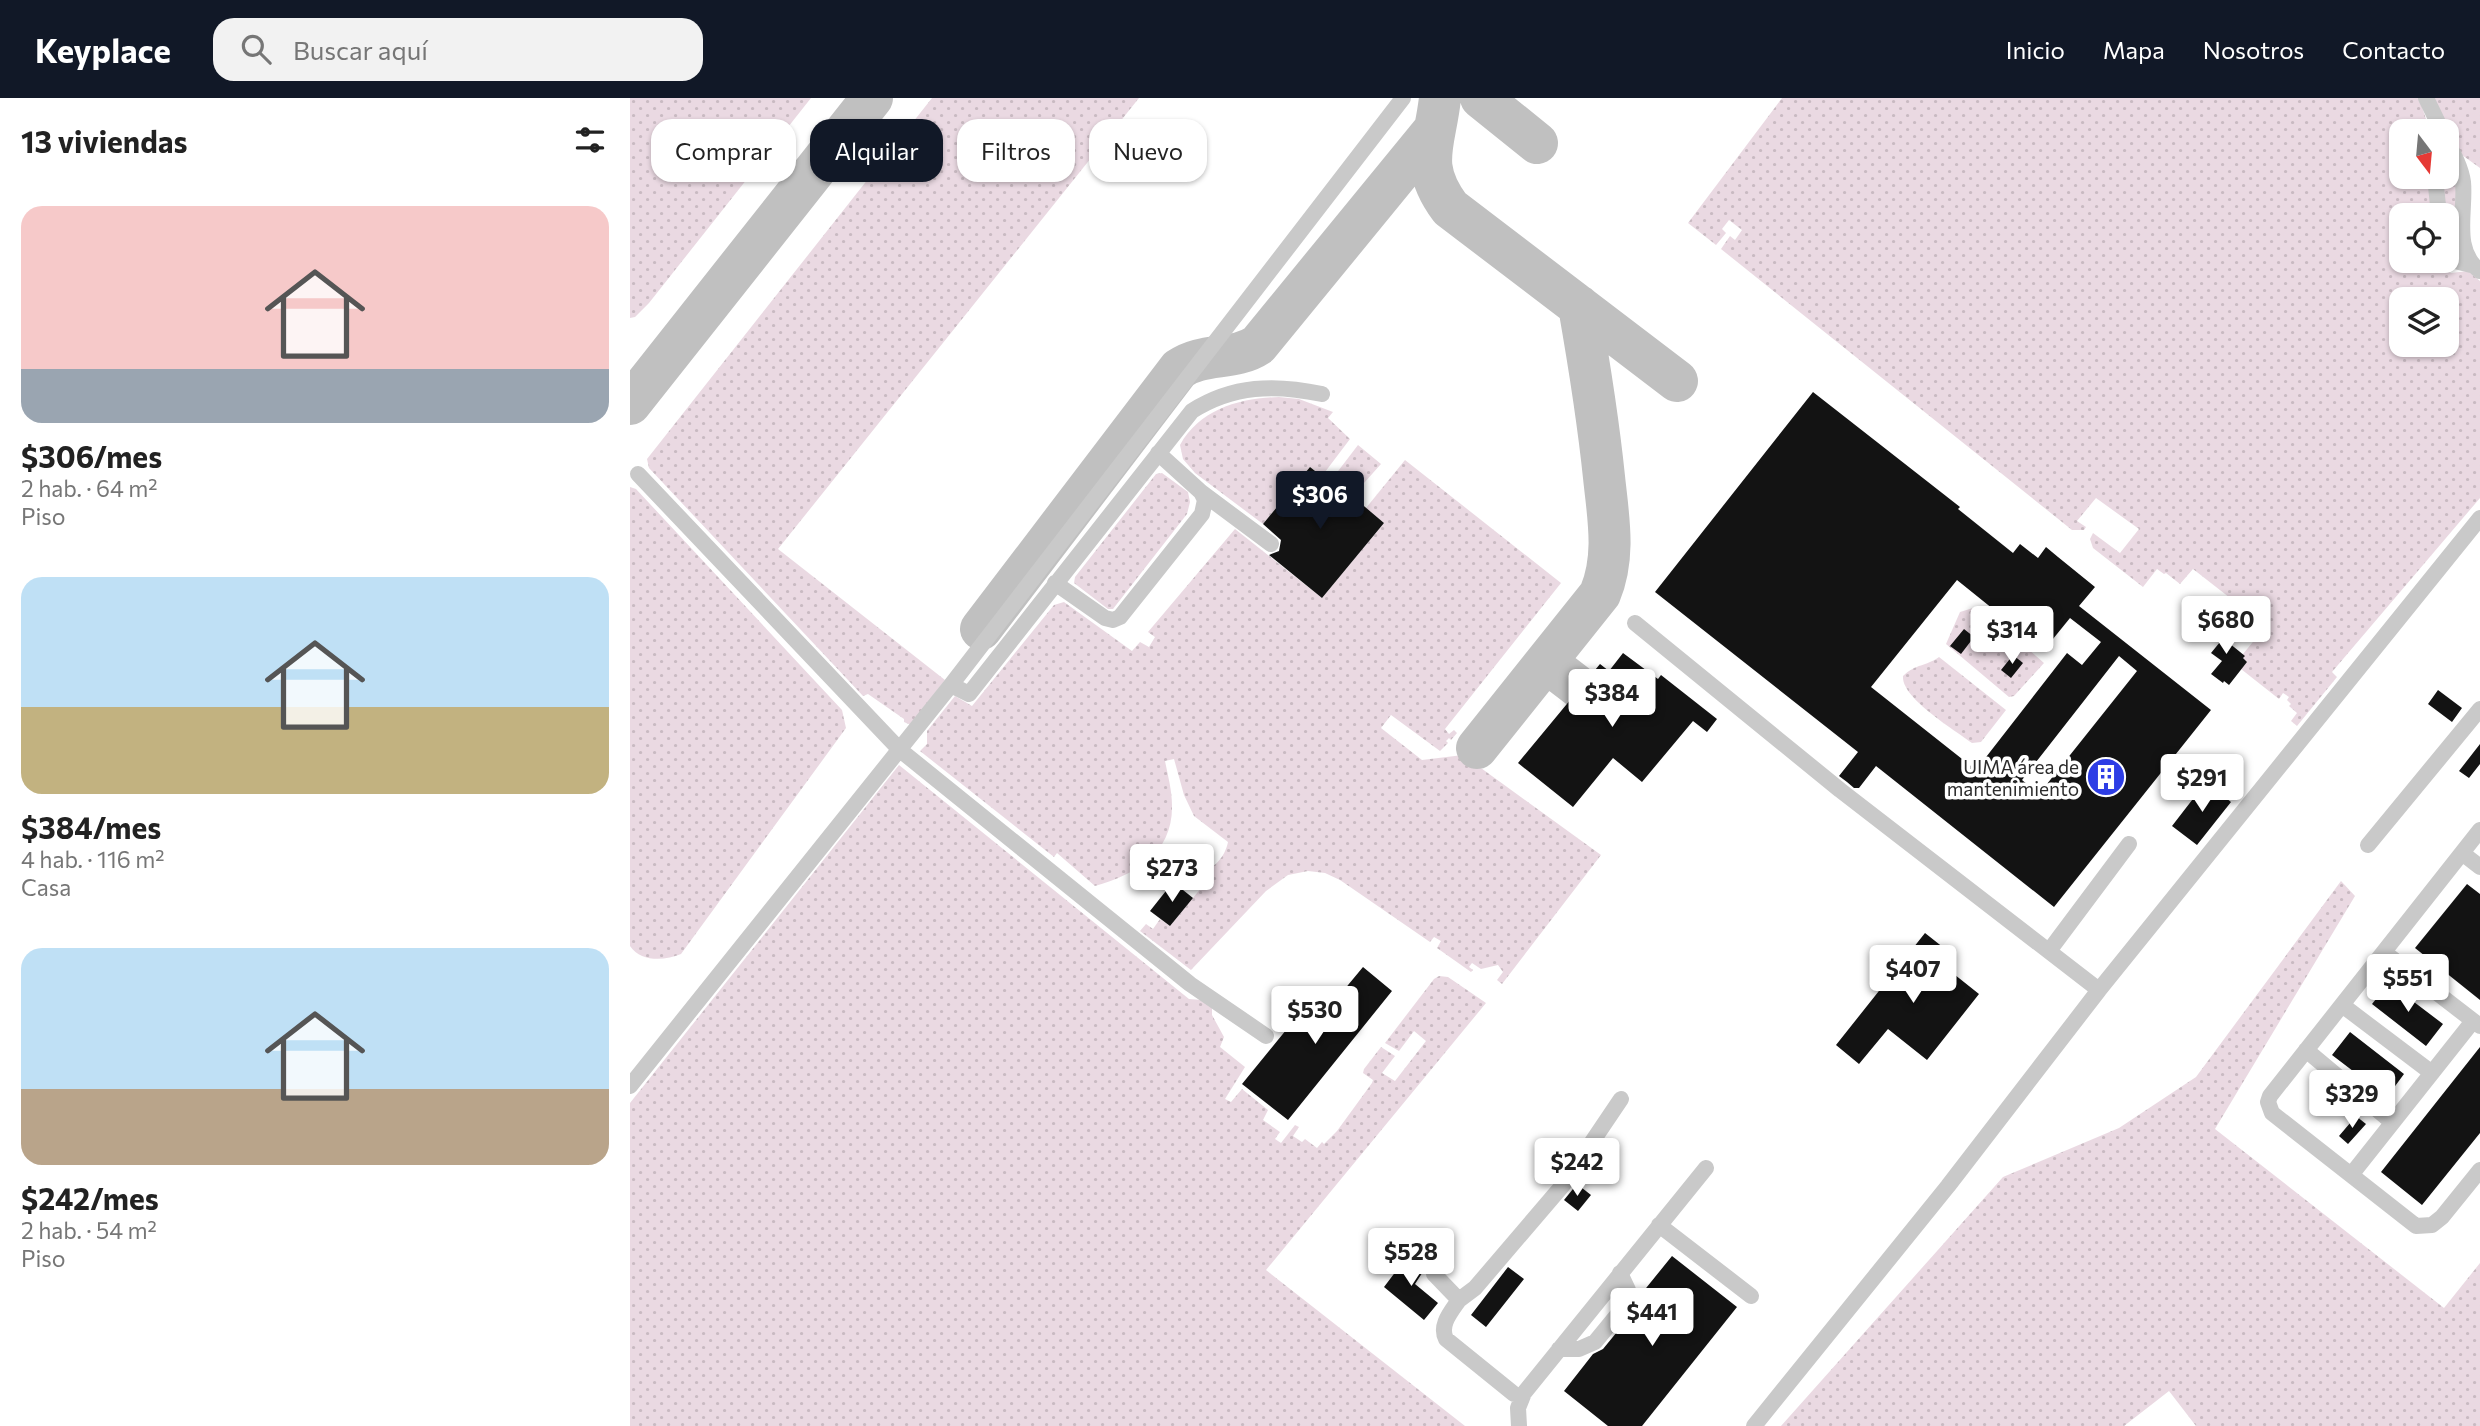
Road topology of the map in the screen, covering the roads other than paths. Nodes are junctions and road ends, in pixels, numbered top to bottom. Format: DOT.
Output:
graph roads {
  1 [pos="1403,98"];
  2 [pos="2459,168"];
  3 [pos="2459,262"];
  4 [pos="2476,268"];
  5 [pos="1322,394"];
  6 [pos="1158,453"];
  7 [pos="638,474"];
  8 [pos="1201,492"];
  9 [pos="1222,509"];
  10 [pos="1198,519"];
  11 [pos="2480,519"];
  12 [pos="1271,544"];
  13 [pos="1055,583"];
  14 [pos="1635,623"];
  15 [pos="951,685"];
  16 [pos="2480,709"];
  17 [pos="900,750"];
  18 [pos="2480,830"];
  19 [pos="2129,844"];
  20 [pos="2368,845"];
  21 [pos="2462,853"];
  22 [pos="2480,867"];
  23 [pos="2049,951"];
  24 [pos="2384,952"];
  25 [pos="2099,990"];
  26 [pos="2342,1005"];
  27 [pos="2477,1024"];
  28 [pos="1266,1036"];
  29 [pos="2306,1050"];
  30 [pos="2432,1073"];
  31 [pos="630,1086"];
  32 [pos="1621,1099"];
  33 [pos="2392,1122"];
  34 [pos="1706,1168"];
  35 [pos="2480,1170"];
  36 [pos="2351,1175"];
  37 [pos="1659,1225"];
  38 [pos="1620,1273"];
  39 [pos="1434,1274"];
  40 [pos="1751,1296"];
  41 [pos="1459,1300"];
  42 [pos="1559,1349"];
  43 [pos="1518,1398"];
  44 [pos="1519,1426"];
  45 [pos="1754,1426"];
  1 -- 15 [label="street"];
  2 -- 4 [label="street"];
  3 -- 4 [label="street"];
  5 -- 6 [label="street"];
  6 -- 8 [label="street"];
  6 -- 13 [label="street"];
  7 -- 17 [label="street"];
  8 -- 9 [label="street"];
  8 -- 10 [label="street"];
  9 -- 10 [label="street"];
  9 -- 12 [label="street"];
  10 -- 13 [label="street"];
  11 -- 25 [label="street"];
  13 -- 15 [label="street"];
  14 -- 23 [label="street"];
  15 -- 17 [label="street"];
  16 -- 20 [label="street"];
  17 -- 28 [label="street"];
  17 -- 31 [label="street"];
  18 -- 21 [label="street"];
  19 -- 23 [label="street"];
  21 -- 22 [label="street"];
  21 -- 24 [label="street"];
  23 -- 25 [label="street"];
  24 -- 26 [label="street"];
  24 -- 27 [label="street"];
  25 -- 45 [label="street"];
  26 -- 29 [label="street"];
  26 -- 30 [label="street"];
  27 -- 30 [label="street"];
  29 -- 33 [label="street"];
  29 -- 36 [label="street"];
  30 -- 33 [label="street"];
  32 -- 41 [label="street"];
  33 -- 36 [label="street"];
  34 -- 37 [label="street"];
  35 -- 36 [label="street"];
  37 -- 38 [label="street"];
  37 -- 40 [label="street"];
  38 -- 42 [label="street"];
  38 -- 42 [label="street"];
  39 -- 41 [label="street"];
  41 -- 43 [label="street"];
  42 -- 43 [label="street"];
  43 -- 44 [label="street"];
}
